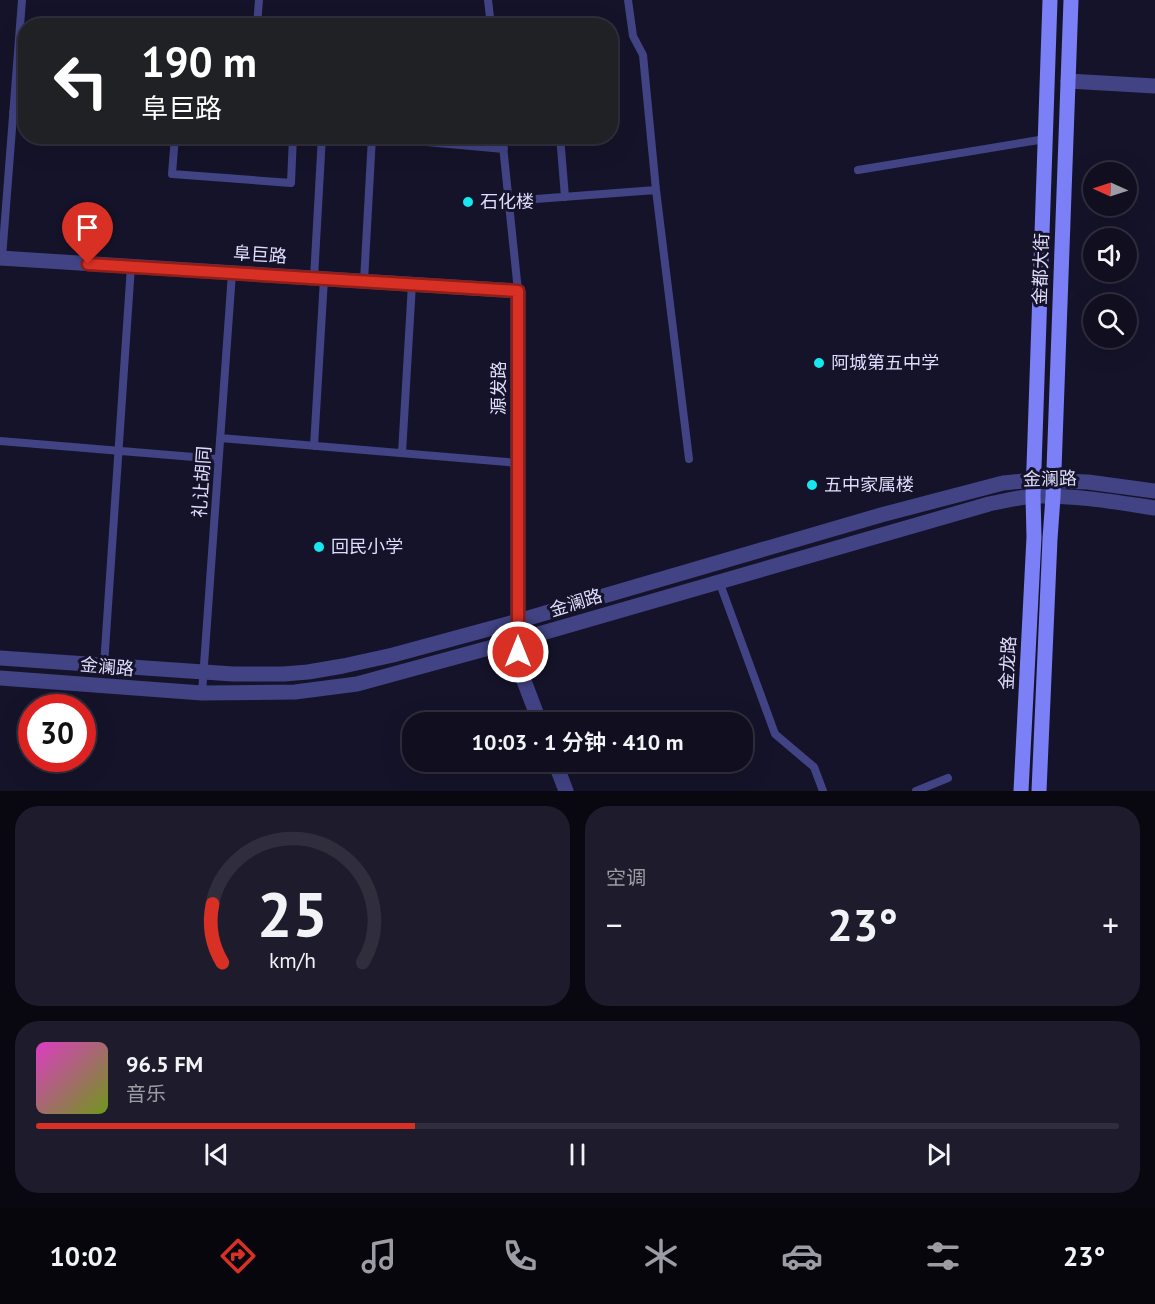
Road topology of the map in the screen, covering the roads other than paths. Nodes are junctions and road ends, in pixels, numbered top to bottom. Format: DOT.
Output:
graph roads {
  1 [pos="22,0"];
  2 [pos="259,0"];
  3 [pos="488,0"];
  4 [pos="628,0"];
  5 [pos="1050,0"];
  6 [pos="1071,0"];
  7 [pos="21,18"];
  8 [pos="257,18"];
  9 [pos="490,18"];
  10 [pos="18,50"];
  11 [pos="1068,81"];
  12 [pos="1155,86"];
  13 [pos="13,112"];
  14 [pos="18,112"];
  15 [pos="1045,139"];
  16 [pos="174,144"];
  17 [pos="293,144"];
  18 [pos="322,144"];
  19 [pos="372,144"];
  20 [pos="451,144"];
  21 [pos="503,144"];
  22 [pos="561,144"];
  23 [pos="504,148"];
  24 [pos="858,170"];
  25 [pos="656,190"];
  26 [pos="565,197"];
  27 [pos="509,201"];
  28 [pos="1,258"];
  29 [pos="131,266"];
  30 [pos="232,273"];
  31 [pos="319,278"];
  32 [pos="364,281"];
  33 [pos="412,284"];
  34 [pos="518,291"];
  35 [pos="220,438"];
  36 [pos="0,441"];
  37 [pos="314,446"];
  38 [pos="119,451"];
  39 [pos="402,453"];
  40 [pos="218,459"];
  41 [pos="689,459"];
  42 [pos="518,463"];
  43 [pos="1033,480"];
  44 [pos="1053,489"];
  45 [pos="1155,491"];
  46 [pos="1033,496"];
  47 [pos="1155,508"];
  48 [pos="1042,538"];
  49 [pos="719,581"];
  50 [pos="518,621"];
  51 [pos="518,640"];
  52 [pos="0,658"];
  53 [pos="105,665"];
  54 [pos="204,672"];
  55 [pos="0,678"];
  56 [pos="202,693"];
  57 [pos="536,712"];
  58 [pos="559,772"];
  59 [pos="948,778"];
  60 [pos="566,791"];
  61 [pos="823,791"];
  62 [pos="916,791"];
  63 [pos="1021,791"];
  64 [pos="1039,791"];
  1 -- 7 [label="lane"];
  2 -- 8 [label="lane"];
  3 -- 9 [label="lane"];
  4 -- 25 [label="lane"];
  5 -- 15 [label="main road, 金都大街"];
  6 -- 11 [label="main road, 金都大街"];
  10 -- 13 [label="lane"];
  11 -- 12 [label="street"];
  11 -- 44 [label="main road, 金都大街"];
  13 -- 14 [label="lane"];
  13 -- 28 [label="lane"];
  15 -- 24 [label="lane"];
  15 -- 43 [label="main road, 金都大街"];
  16 -- 17 [label="lane"];
  18 -- 31 [label="lane"];
  19 -- 32 [label="lane"];
  20 -- 23 [label="lane"];
  21 -- 23 [label="lane, 源发路"];
  22 -- 26 [label="lane"];
  23 -- 27 [label="lane, 源发路"];
  25 -- 26 [label="lane"];
  25 -- 41 [label="lane"];
  26 -- 27 [label="lane"];
  27 -- 34 [label="lane, 源发路"];
  28 -- 29 [label="street, 阜巨路"];
  29 -- 30 [label="street, 阜巨路"];
  29 -- 38 [label="lane"];
  30 -- 31 [label="street, 阜巨路"];
  30 -- 35 [label="lane, 礼让胡同"];
  31 -- 32 [label="street, 阜巨路"];
  31 -- 37 [label="lane"];
  32 -- 33 [label="street, 阜巨路"];
  33 -- 34 [label="street, 阜巨路"];
  33 -- 39 [label="lane"];
  34 -- 42 [label="street, 源发路"];
  35 -- 37 [label="lane"];
  35 -- 40 [label="lane, 礼让胡同"];
  36 -- 38 [label="lane"];
  37 -- 39 [label="lane"];
  38 -- 40 [label="lane"];
  38 -- 53 [label="lane"];
  39 -- 42 [label="lane"];
  40 -- 54 [label="lane, 礼让胡同"];
  42 -- 50 [label="street, 源发路"];
  43 -- 44 [label="street, 金澜路"];
  43 -- 46 [label="main road, 金都大街"];
  43 -- 50 [label="street, 金澜路"];
  44 -- 45 [label="street, 金澜路"];
  44 -- 46 [label="street, 金澜路"];
  44 -- 47 [label="street, 金澜路"];
  44 -- 48 [label="main road, 金都大街"];
  46 -- 48 [label="main road, 金都大街"];
  46 -- 49 [label="street, 金澜路"];
  48 -- 63 [label="main road, 金龙路"];
  48 -- 64 [label="main road, 金龙路"];
  49 -- 51 [label="street, 金澜路"];
  49 -- 61 [label="lane"];
  50 -- 51 [label="street, 源发路"];
  50 -- 54 [label="street, 金澜路"];
  51 -- 56 [label="street, 金澜路"];
  51 -- 57 [label="street, 源发路"];
  52 -- 53 [label="street, 金澜路"];
  53 -- 54 [label="street, 金澜路"];
  54 -- 56 [label="lane, 礼让胡同"];
  55 -- 56 [label="street, 金澜路"];
  58 -- 60 [label="street"];
  59 -- 62 [label="lane"];
}
